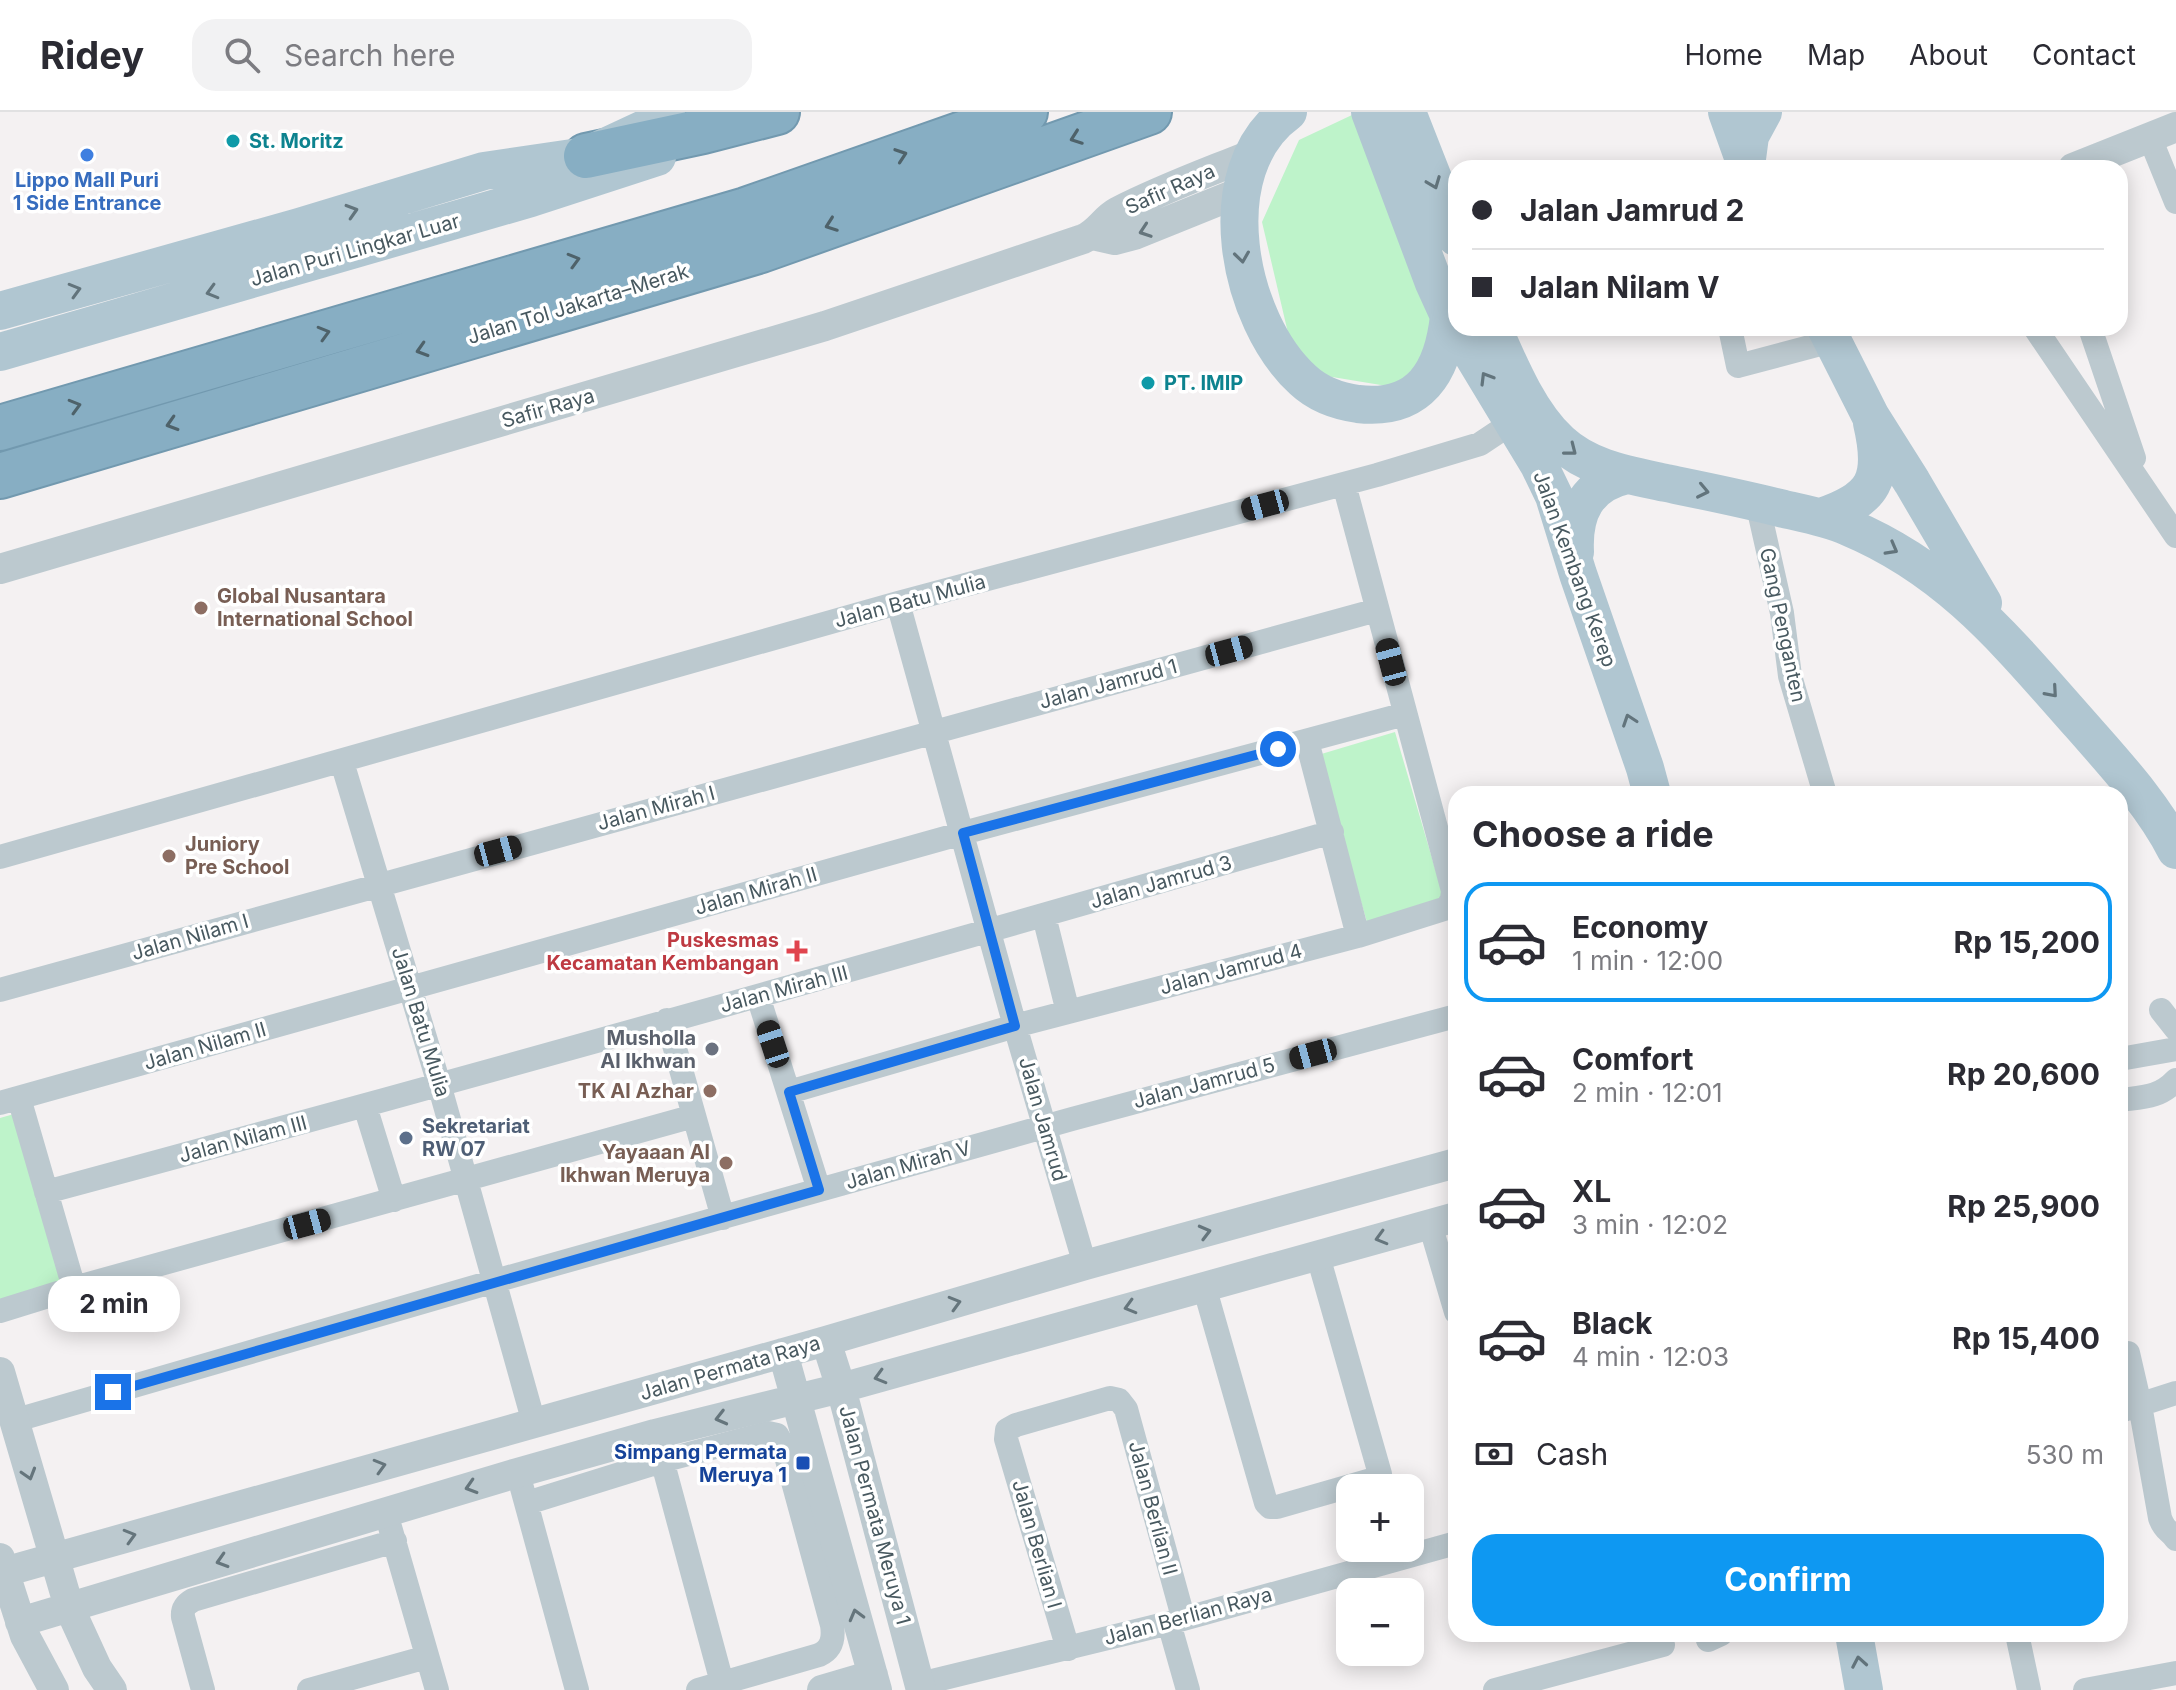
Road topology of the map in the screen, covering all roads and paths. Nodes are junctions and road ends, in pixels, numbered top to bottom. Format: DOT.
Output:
graph roads {
  1 [pos="777,112"];
  2 [pos="1025,112"];
  3 [pos="1149,112"];
  4 [pos="1288,112"];
  5 [pos="1727,112"];
  6 [pos="1763,112"];
  7 [pos="694,118"];
  8 [pos="1392,122"];
  9 [pos="2163,132"];
  10 [pos="1255,153"];
  11 [pos="586,156"];
  12 [pos="1744,160"];
  13 [pos="1747,160"];
  14 [pos="2093,160"];
  15 [pos="1243,191"];
  16 [pos="2176,202"];
  17 [pos="1448,223"];
  18 [pos="299,227"];
  19 [pos="1093,235"];
  20 [pos="310,263"];
  21 [pos="2,308"];
  22 [pos="1448,314"];
  23 [pos="1448,323"];
  24 [pos="1461,336"];
  25 [pos="1497,336"];
  26 [pos="1732,336"];
  27 [pos="1823,336"];
  28 [pos="1830,336"];
  29 [pos="2041,336"];
  30 [pos="2093,336"];
  31 [pos="0,352"];
  32 [pos="1871,417"];
  33 [pos="1513,422"];
  34 [pos="0,428"];
  35 [pos="1480,444"];
  36 [pos="1532,454"];
  37 [pos="1627,475"];
  38 [pos="0,476"];
  39 [pos="1344,484"];
  40 [pos="2158,496"];
  41 [pos="1757,502"];
  42 [pos="1821,517"];
  43 [pos="2176,536"];
  44 [pos="0,569"];
  45 [pos="1578,574"];
  46 [pos="898,603"];
  47 [pos="1377,610"];
  48 [pos="2000,633"];
  49 [pos="1405,714"];
  50 [pos="933,732"];
  51 [pos="1307,741"];
  52 [pos="342,762"];
  53 [pos="1650,786"];
  54 [pos="1823,786"];
  55 [pos="1332,832"];
  56 [pos="963,833"];
  57 [pos="2176,850"];
  58 [pos="0,857"];
  59 [pos="1448,873"];
  60 [pos="380,884"];
  61 [pos="1448,906"];
  62 [pos="1044,916"];
  63 [pos="990,932"];
  64 [pos="1358,936"];
  65 [pos="411,988"];
  66 [pos="0,990"];
  67 [pos="758,996"];
  68 [pos="1068,1012"];
  69 [pos="1448,1018"];
  70 [pos="667,1020"];
  71 [pos="1015,1026"];
  72 [pos="2176,1049"];
  73 [pos="2128,1058"];
  74 [pos="2176,1080"];
  75 [pos="439,1084"];
  76 [pos="789,1092"];
  77 [pos="2128,1099"];
  78 [pos="10,1101"];
  79 [pos="365,1106"];
  80 [pos="694,1116"];
  81 [pos="1045,1126"];
  82 [pos="1448,1165"];
  83 [pos="467,1179"];
  84 [pos="819,1190"];
  85 [pos="46,1192"];
  86 [pos="394,1200"];
  87 [pos="723,1218"];
  88 [pos="1443,1220"];
  89 [pos="1448,1255"];
  90 [pos="1318,1256"];
  91 [pos="1085,1265"];
  92 [pos="495,1281"];
  93 [pos="1204,1286"];
  94 [pos="74,1288"];
  95 [pos="0,1311"];
  96 [pos="826,1341"];
  97 [pos="783,1353"];
  98 [pos="2128,1353"];
  99 [pos="0,1372"];
  100 [pos="841,1388"];
  101 [pos="2176,1393"];
  102 [pos="797,1399"];
  103 [pos="1119,1400"];
  104 [pos="2130,1408"];
  105 [pos="13,1421"];
  106 [pos="534,1423"];
  107 [pos="658,1448"];
  108 [pos="517,1473"];
  109 [pos="527,1503"];
  110 [pos="390,1526"];
  111 [pos="2176,1539"];
  112 [pos="1448,1545"];
  113 [pos="55,1557"];
  114 [pos="2,1565"];
  115 [pos="69,1607"];
  116 [pos="1176,1620"];
  117 [pos="20,1622"];
  118 [pos="1855,1642"];
  119 [pos="2019,1642"];
  120 [pos="1663,1645"];
  121 [pos="1068,1649"];
  122 [pos="427,1657"];
  123 [pos="2176,1673"];
  124 [pos="875,1682"];
  125 [pos="724,1686"];
  126 [pos="920,1687"];
  127 [pos="54,1690"];
  128 [pos="112,1690"];
  129 [pos="203,1690"];
  130 [pos="309,1690"];
  131 [pos="437,1690"];
  132 [pos="577,1690"];
  133 [pos="698,1690"];
  134 [pos="822,1690"];
  135 [pos="1188,1690"];
  136 [pos="1495,1690"];
  137 [pos="1864,1690"];
  138 [pos="2029,1690"];
  139 [pos="2085,1690"];
  1 -- 7 [label="highway"];
  34 -- 2 [label="highway, Jalan Tol Jakarta–Merak, one-way"];
  3 -- 38 [label="highway, Jalan Tol Jakarta–Merak, one-way"];
  4 -- 10 [label="main road"];
  5 -- 12 [label="main road"];
  6 -- 13 [label="main road"];
  7 -- 11 [label="highway"];
  7 -- 20 [label="main road, Jalan Puri Lingkar Luar"];
  8 -- 17 [label="main road, one-way"];
  8 -- 22 [label="main road, Jalan Kembang Kerep"];
  9 -- 14 [label="street"];
  9 -- 16 [label="street"];
  10 -- 15 [label="main road"];
  10 -- 19 [label="street, Safir Raya"];
  18 -- 11 [label="main road, Jalan Puri Lingkar Luar, one-way"];
  15 -- 19 [label="street, Safir Raya, one-way"];
  15 -- 23 [label="main road, one-way"];
  18 -- 20 [label="main road"];
  21 -- 18 [label="main road, Jalan Puri Lingkar Luar, one-way"];
  19 -- 44 [label="street, Safir Raya"];
  20 -- 31 [label="main road, Jalan Puri Lingkar Luar, one-way"];
  33 -- 24 [label="main road, Jalan Kembang Kerep, one-way"];
  25 -- 37 [label="main road, one-way"];
  26 -- 27 [label="street"];
  28 -- 32 [label="main road"];
  29 -- 40 [label="street"];
  30 -- 40 [label="street"];
  32 -- 42 [label="main road"];
  32 -- 48 [label="main road"];
  33 -- 35 [label="street, Jalan Batu Mulia"];
  33 -- 36 [label="main road, Jalan Kembang Kerep"];
  35 -- 36 [label="street, Jalan Batu Mulia"];
  35 -- 39 [label="street, Jalan Batu Mulia"];
  36 -- 45 [label="main road, Jalan Kembang Kerep"];
  37 -- 41 [label="main road, one-way"];
  37 -- 45 [label="main road"];
  39 -- 46 [label="street, Jalan Batu Mulia"];
  39 -- 47 [label="street"];
  40 -- 43 [label="street"];
  41 -- 42 [label="main road"];
  41 -- 54 [label="street, Gang Penganten"];
  42 -- 48 [label="main road, one-way"];
  53 -- 45 [label="main road, Jalan Kembang Kerep, one-way"];
  46 -- 50 [label="street, Jalan Jamrud"];
  46 -- 52 [label="street, Jalan Batu Mulia"];
  47 -- 49 [label="street"];
  47 -- 50 [label="street, Jalan Jamrud 1"];
  48 -- 57 [label="main road, one-way"];
  49 -- 51 [label="street, Jalan Mirah II"];
  49 -- 59 [label="street, Jalan Jamrud 4"];
  50 -- 56 [label="street, Jalan Jamrud"];
  50 -- 60 [label="street, Jalan Mirah I"];
  51 -- 55 [label="street"];
  51 -- 56 [label="street, Jalan Mirah II"];
  52 -- 58 [label="street, Jalan Batu Mulia"];
  52 -- 60 [label="street, Jalan Batu Mulia"];
  55 -- 62 [label="street, Jalan Jamrud 3"];
  55 -- 64 [label="street"];
  56 -- 63 [label="street, Jalan Jamrud"];
  56 -- 65 [label="street, Jalan Mirah II"];
  60 -- 65 [label="street, Jalan Batu Mulia"];
  60 -- 66 [label="street, Jalan Nilam I"];
  61 -- 64 [label="street, Jalan Jamrud 4"];
  62 -- 63 [label="street, Jalan Jamrud 3"];
  62 -- 68 [label="street"];
  63 -- 67 [label="street, Jalan Mirah III"];
  63 -- 71 [label="street, Jalan Jamrud"];
  64 -- 68 [label="street, Jalan Jamrud 4"];
  65 -- 75 [label="street, Jalan Batu Mulia"];
  65 -- 78 [label="street, Jalan Nilam II"];
  67 -- 70 [label="street, Jalan Mirah III"];
  67 -- 76 [label="street"];
  68 -- 71 [label="street, Jalan Jamrud 4"];
  69 -- 81 [label="street, Jalan Jamrud 5"];
  70 -- 75 [label="street, Jalan Mirah III"];
  70 -- 80 [label="street"];
  71 -- 76 [label="street, Jalan Jamrud 4"];
  71 -- 81 [label="street, Jalan Jamrud"];
  72 -- 73 [label="street"];
  74 -- 77 [label="street"];
  75 -- 79 [label="street, Jalan Nilam III"];
  75 -- 83 [label="street, Jalan Batu Mulia"];
  76 -- 84 [label="street"];
  78 -- 85 [label="street"];
  79 -- 85 [label="street, Jalan Nilam III"];
  79 -- 86 [label="street"];
  80 -- 83 [label="street"];
  80 -- 87 [label="street"];
  81 -- 84 [label="street, Jalan Mirah V"];
  81 -- 91 [label="street, Jalan Jamrud"];
  91 -- 82 [label="street, Jalan Permata Raya, one-way"];
  83 -- 86 [label="street"];
  83 -- 92 [label="street, Jalan Batu Mulia"];
  84 -- 87 [label="street, Jalan Mirah V"];
  85 -- 94 [label="street"];
  86 -- 94 [label="street"];
  87 -- 92 [label="street, Jalan Mirah V"];
  88 -- 89 [label="street"];
  88 -- 90 [label="street, one-way"];
  90 -- 93 [label="street"];
  90 -- 93 [label="street"];
  96 -- 91 [label="street, Jalan Permata Raya, one-way"];
  92 -- 105 [label="street, Jalan Mirah V"];
  92 -- 106 [label="street, Jalan Batu Mulia"];
  93 -- 100 [label="street, one-way"];
  94 -- 95 [label="street"];
  96 -- 97 [label="street, Jalan Permata Raya"];
  96 -- 100 [label="street, Jalan Permata Meruya 1"];
  97 -- 102 [label="street"];
  97 -- 106 [label="street, Jalan Permata Raya"];
  98 -- 104 [label="street"];
  99 -- 105 [label="street"];
  100 -- 102 [label="street"];
  100 -- 126 [label="street, Jalan Permata Meruya 1"];
  101 -- 104 [label="street"];
  102 -- 107 [label="street, one-way"];
  124 -- 102 [label="street, one-way"];
  103 -- 116 [label="street, Jalan Berlian II"];
  103 -- 121 [label="street, Jalan Berlian I"];
  104 -- 111 [label="street"];
  105 -- 113 [label="street, one-way"];
  113 -- 106 [label="street, Jalan Permata Raya, one-way"];
  107 -- 108 [label="street"];
  107 -- 109 [label="street"];
  107 -- 125 [label="street"];
  107 -- 125 [label="street"];
  108 -- 109 [label="street"];
  108 -- 110 [label="street, one-way"];
  109 -- 132 [label="street"];
  110 -- 115 [label="street, one-way"];
  110 -- 122 [label="street"];
  110 -- 129 [label="street"];
  112 -- 116 [label="street, Jalan Berlian Raya"];
  113 -- 114 [label="street, Jalan Permata Raya"];
  113 -- 115 [label="street"];
  114 -- 117 [label="street"];
  115 -- 117 [label="street"];
  115 -- 128 [label="street"];
  116 -- 121 [label="street, Jalan Berlian Raya"];
  116 -- 135 [label="street, Jalan Berlian II"];
  117 -- 127 [label="street"];
  137 -- 118 [label="main road, one-way"];
  119 -- 138 [label="street"];
  120 -- 136 [label="street"];
  121 -- 126 [label="street, Jalan Berlian Raya"];
  122 -- 130 [label="street"];
  122 -- 131 [label="street"];
  123 -- 139 [label="street"];
  124 -- 134 [label="street"];
  125 -- 133 [label="street"];
}
